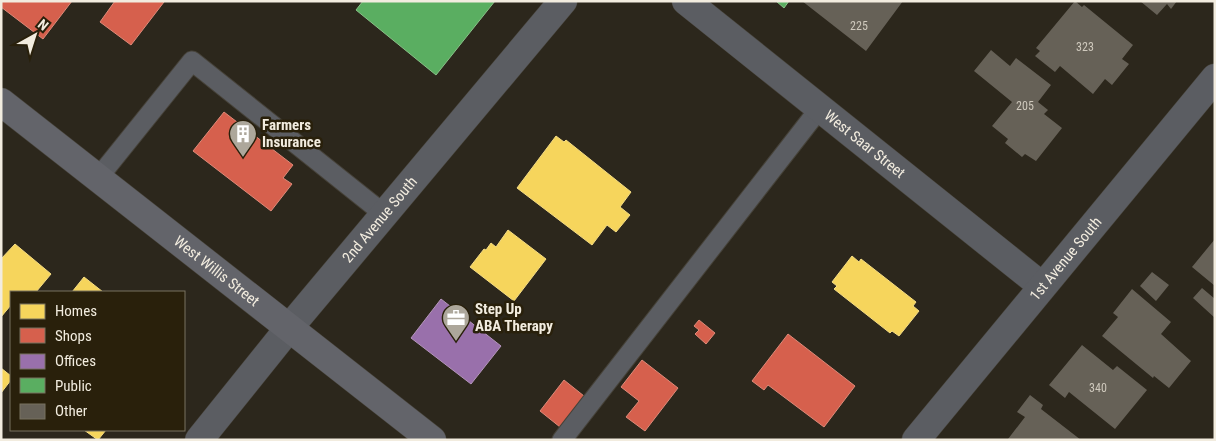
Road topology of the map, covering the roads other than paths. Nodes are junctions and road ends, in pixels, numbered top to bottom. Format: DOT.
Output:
graph roads {
  1 [pos="563,1"];
  2 [pos="686,1"];
  3 [pos="1215,78"];
  4 [pos="1,102"];
  5 [pos="820,108"];
  6 [pos="98,178"];
  7 [pos="384,214"];
  8 [pos="1042,286"];
  9 [pos="289,328"];
  10 [pos="199,440"];
  11 [pos="432,440"];
  12 [pos="562,440"];
  13 [pos="916,440"];
  1 -- 7 [label="street, 2nd Avenue South"];
  2 -- 5 [label="street, West Saar Street"];
  3 -- 8 [label="street, 1st Avenue South"];
  4 -- 6 [label="main road, West Willis Street"];
  5 -- 8 [label="street, West Saar Street"];
  5 -- 12 [label="lane"];
  6 -- 7 [label="lane"];
  6 -- 9 [label="main road, West Willis Street"];
  7 -- 9 [label="street, 2nd Avenue South"];
  8 -- 13 [label="street, 1st Avenue South"];
  9 -- 10 [label="street, 2nd Avenue South"];
  9 -- 11 [label="main road, West Willis Street"];
}
